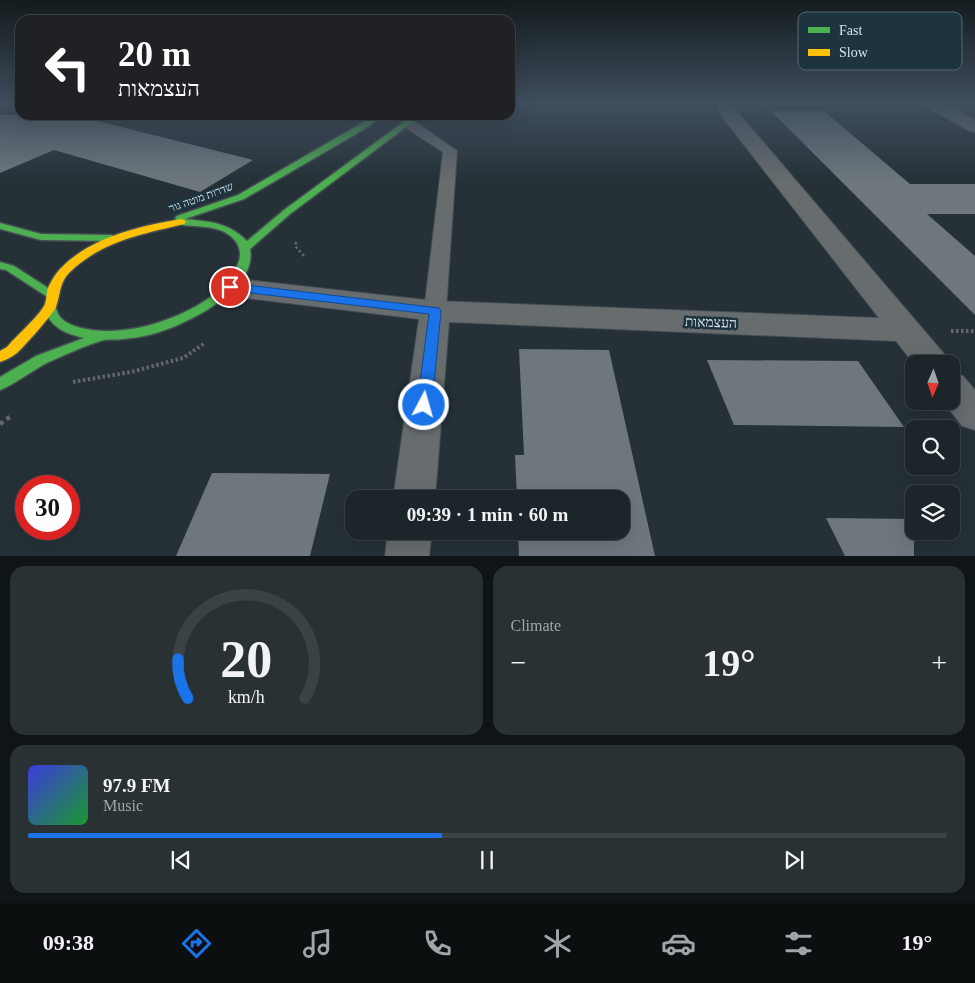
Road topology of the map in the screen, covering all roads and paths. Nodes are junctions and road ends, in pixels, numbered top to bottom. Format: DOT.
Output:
graph roads {
  1 [pos="357,129"];
  2 [pos="400,129"];
  3 [pos="425,129"];
  4 [pos="741,129"];
  5 [pos="161,225"];
  6 [pos="0,226"];
  7 [pos="116,238"];
  8 [pos="246,247"];
  9 [pos="0,265"];
  10 [pos="230,287"];
  11 [pos="50,293"];
  12 [pos="49,308"];
  13 [pos="435,311"];
  14 [pos="905,330"];
  15 [pos="106,335"];
  16 [pos="212,338"];
  17 [pos="926,355"];
  18 [pos="0,357"];
  19 [pos="0,384"];
  20 [pos="66,384"];
  21 [pos="960,397"];
  22 [pos="16,413"];
  23 [pos="975,415"];
  24 [pos="0,424"];
  25 [pos="415,490"];
  26 [pos="409,540"];
  27 [pos="408,556"];
  1 -- 5 [label="street, שדרות מוטה גור"];
  2 -- 8 [label="street"];
  3 -- 13 [label="lane"];
  4 -- 14 [label="street"];
  5 -- 7 [label="street"];
  5 -- 8 [label="street"];
  6 -- 7 [label="street"];
  7 -- 11 [label="street"];
  8 -- 10 [label="street"];
  9 -- 11 [label="street"];
  10 -- 13 [label="street, העצמאות"];
  10 -- 15 [label="street"];
  11 -- 12 [label="street"];
  12 -- 15 [label="street"];
  12 -- 18 [label="street"];
  13 -- 14 [label="street, העצמאות"];
  13 -- 25 [label="street"];
  14 -- 17 [label="street"];
  15 -- 19 [label="street"];
  16 -- 20 [label="path"];
  21 -- 23 [label="street"];
  22 -- 24 [label="path"];
  26 -- 27 [label="street"];
}
